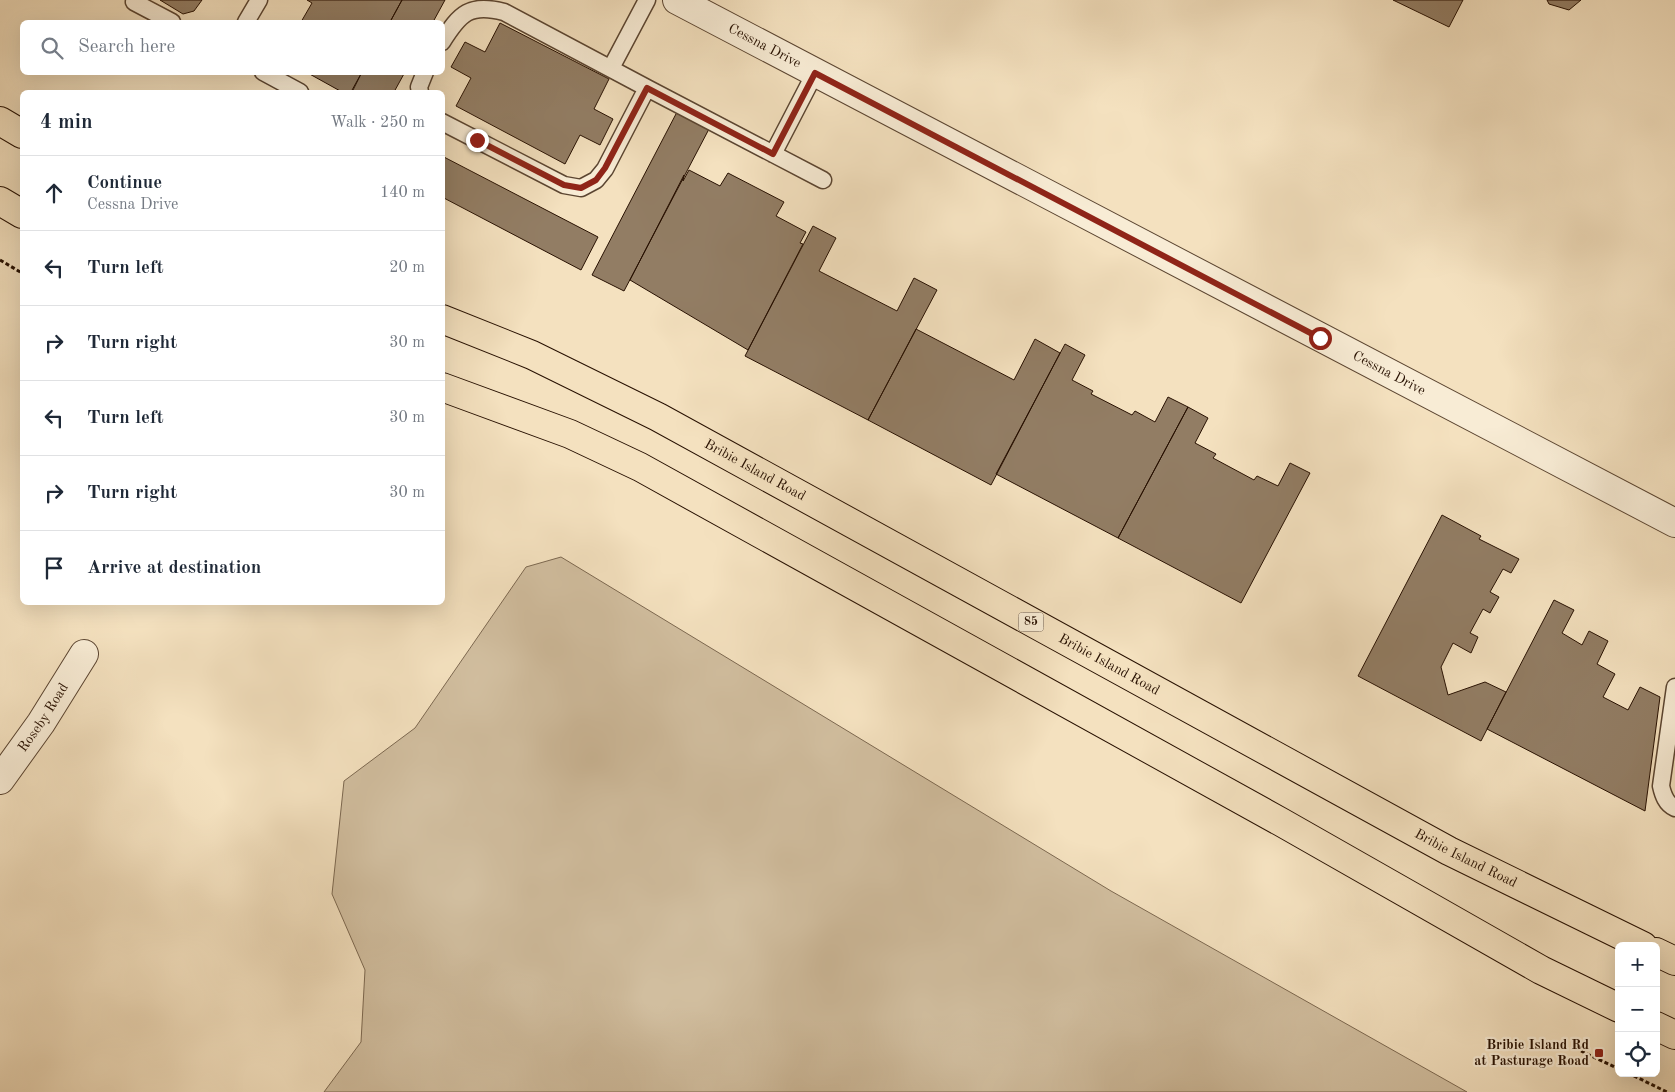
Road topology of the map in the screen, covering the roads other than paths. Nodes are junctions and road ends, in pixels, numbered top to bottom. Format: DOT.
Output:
graph roads {
  1 [pos="259,0"];
  2 [pos="647,0"];
  3 [pos="677,0"];
  4 [pos="134,2"];
  5 [pos="168,20"];
  6 [pos="247,20"];
  7 [pos="445,38"];
  8 [pos="611,68"];
  9 [pos="815,73"];
  10 [pos="269,75"];
  11 [pos="424,75"];
  12 [pos="647,88"];
  13 [pos="296,90"];
  14 [pos="420,90"];
  15 [pos="0,122"];
  16 [pos="445,124"];
  17 [pos="20,133"];
  18 [pos="773,154"];
  19 [pos="823,180"];
  20 [pos="0,201"];
  21 [pos="20,213"];
  22 [pos="445,320"];
  23 [pos="445,388"];
  24 [pos="1675,523"];
  25 [pos="84,654"];
  26 [pos="1675,687"];
  27 [pos="0,780"];
  28 [pos="1675,808"];
  29 [pos="1635,942"];
  30 [pos="1660,954"];
  31 [pos="1675,961"];
  32 [pos="1615,1006"];
  33 [pos="1660,1028"];
  34 [pos="1675,1035"];
  1 -- 6 [label="lane"];
  2 -- 8 [label="lane"];
  3 -- 9 [label="street, Cessna Drive"];
  4 -- 5 [label="lane"];
  7 -- 8 [label="lane"];
  8 -- 12 [label="lane"];
  9 -- 18 [label="lane"];
  9 -- 24 [label="street, Cessna Drive"];
  10 -- 13 [label="lane"];
  11 -- 14 [label="lane"];
  12 -- 16 [label="lane"];
  12 -- 18 [label="lane"];
  15 -- 17 [label="main road"];
  18 -- 19 [label="lane"];
  20 -- 21 [label="main road"];
  22 -- 29 [label="main road, Bribie Island Road / 85"];
  23 -- 32 [label="main road"];
  25 -- 27 [label="street, Roseby Road"];
  26 -- 28 [label="lane"];
  30 -- 31 [label="main road"];
  33 -- 34 [label="main road"];
}
